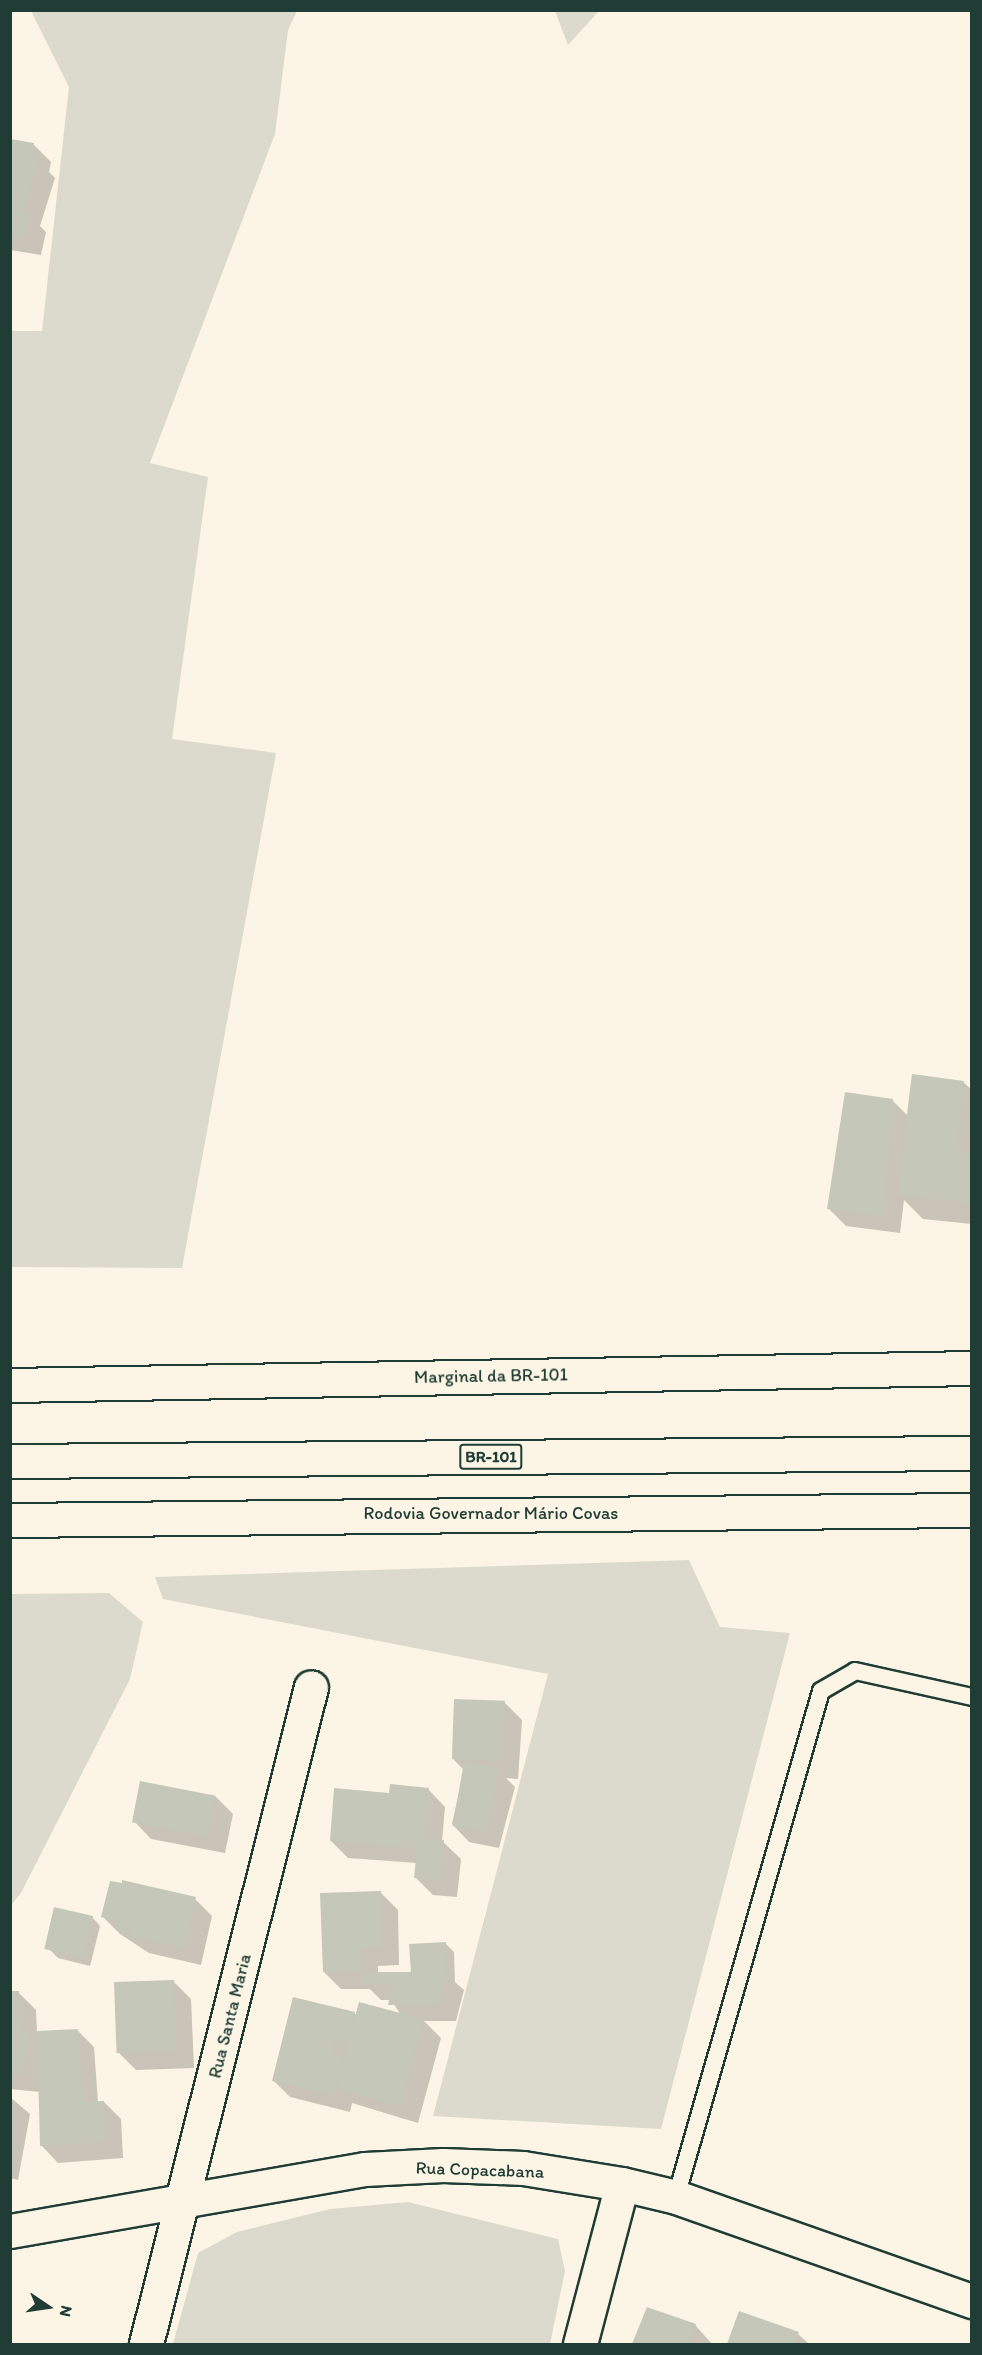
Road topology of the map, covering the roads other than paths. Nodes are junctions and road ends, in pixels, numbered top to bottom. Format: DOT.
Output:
graph roads {
  1 [pos="972,1368"];
  2 [pos="10,1385"];
  3 [pos="972,1453"];
  4 [pos="10,1461"];
  5 [pos="972,1510"];
  6 [pos="10,1520"];
  7 [pos="311,1687"];
  8 [pos="972,1697"];
  9 [pos="622,2184"];
  10 [pos="676,2198"];
  11 [pos="185,2202"];
  12 [pos="10,2231"];
  13 [pos="972,2301"];
  14 [pos="146,2344"];
  15 [pos="580,2344"];
  1 -- 2 [label="main road, Marginal da BR-101"];
  3 -- 4 [label="main road, BR-101"];
  5 -- 6 [label="main road, Rodovia Governador Mário Covas"];
  7 -- 11 [label="main road, Rua Santa Maria"];
  8 -- 10 [label="lane"];
  9 -- 10 [label="main road, Rua Copacabana"];
  9 -- 11 [label="main road, Rua Copacabana"];
  9 -- 15 [label="main road"];
  10 -- 13 [label="main road, Rua Copacabana"];
  11 -- 12 [label="main road, Rua Copacabana"];
  11 -- 14 [label="main road, Rua Santa Maria"];
}
